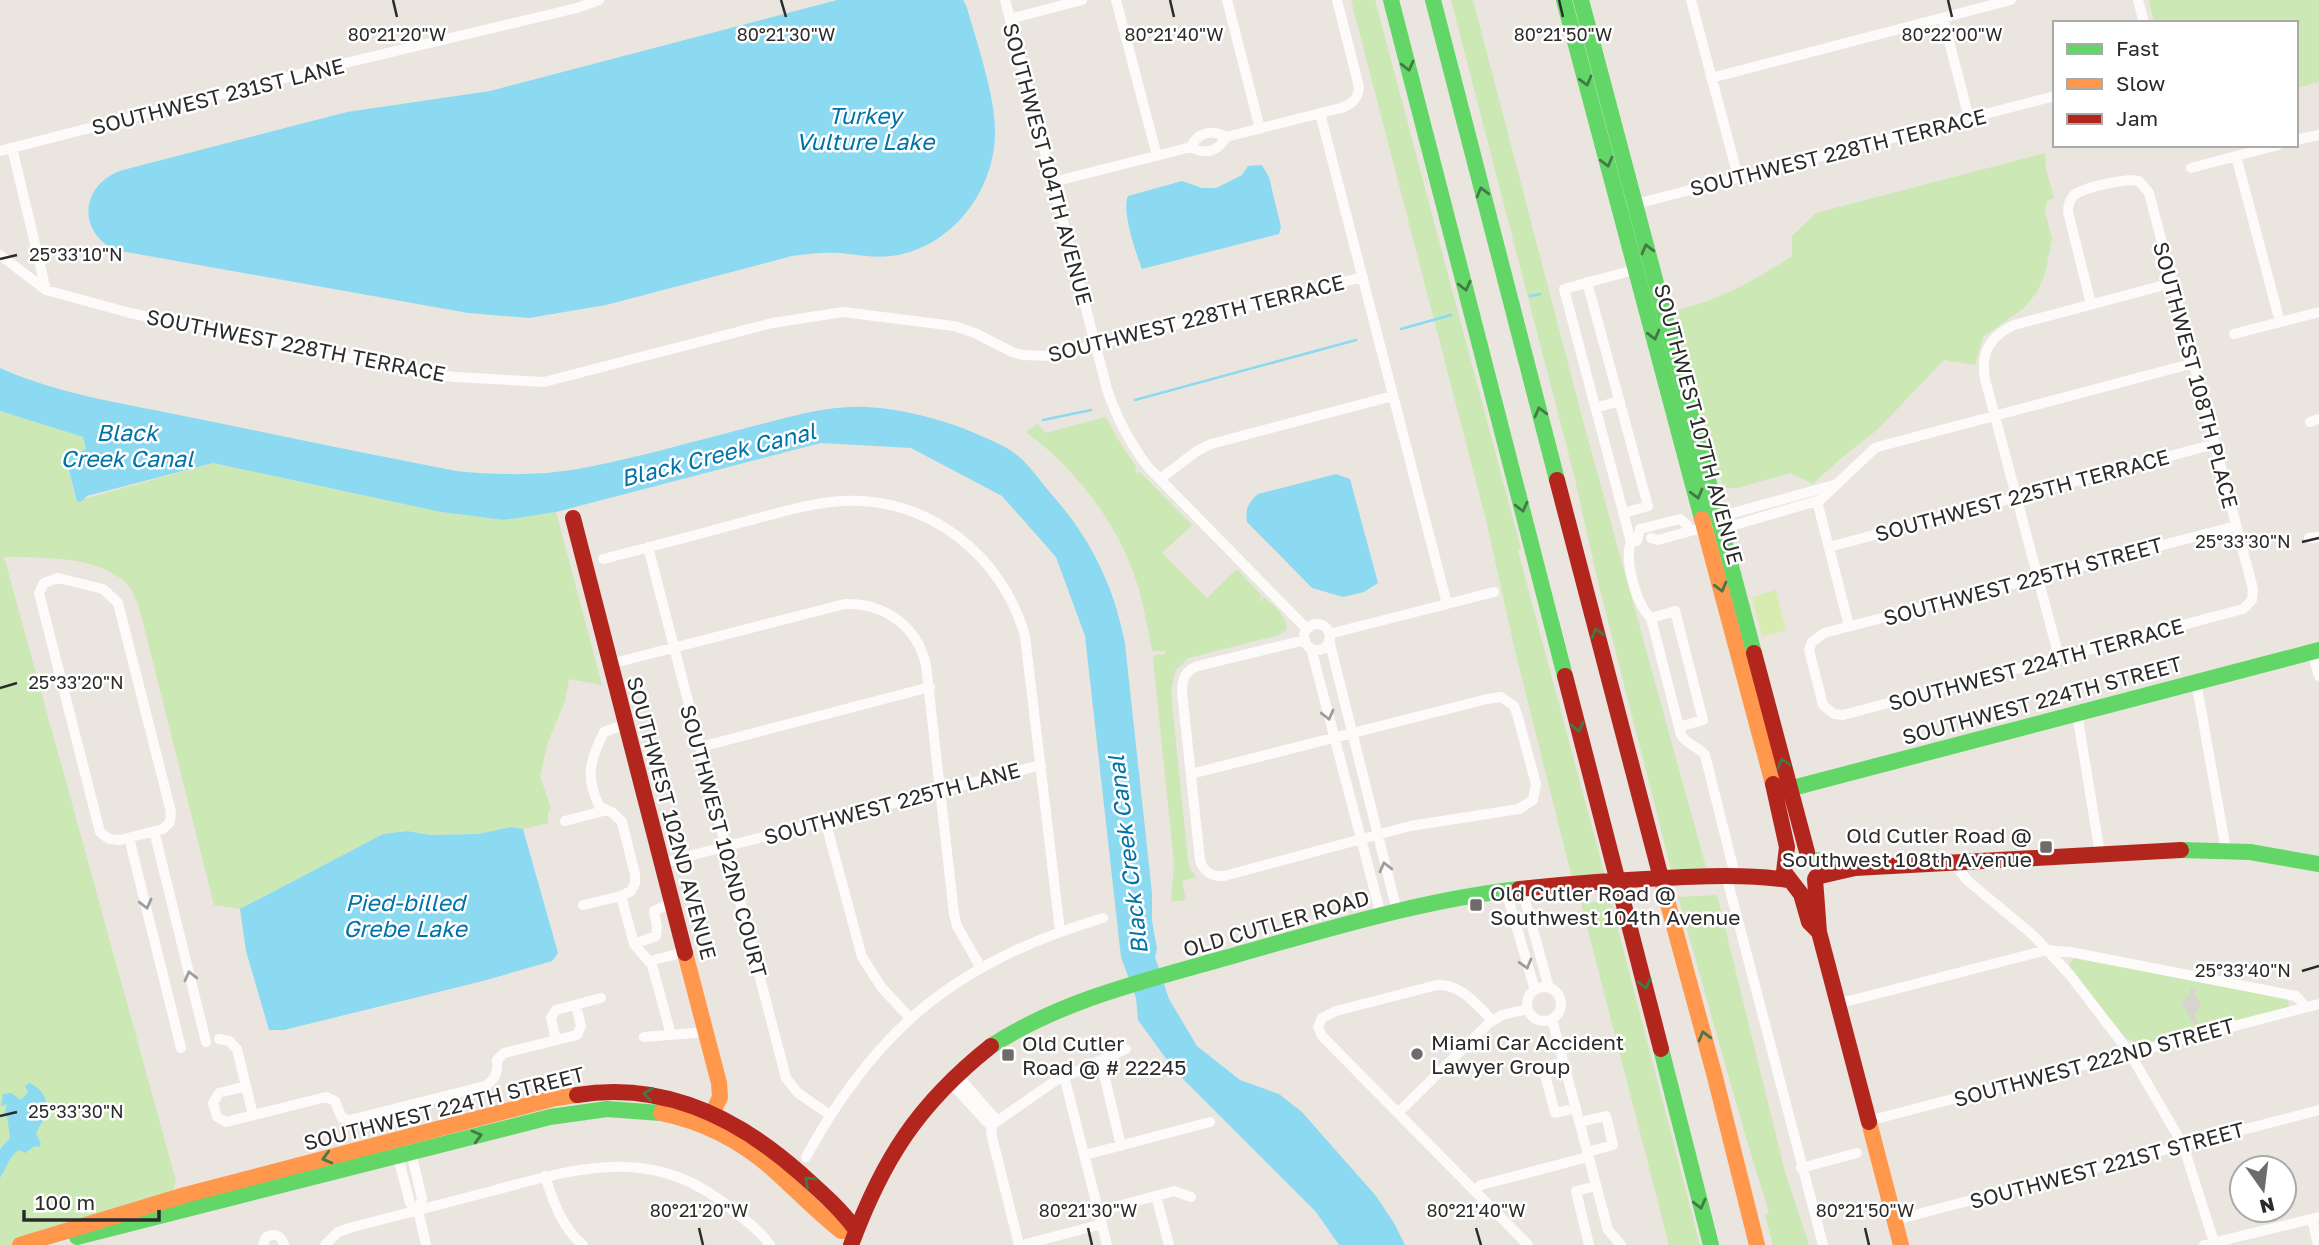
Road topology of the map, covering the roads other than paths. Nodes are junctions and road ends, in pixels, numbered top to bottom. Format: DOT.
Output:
graph roads {
  1 [pos="599,0"];
  2 [pos="1005,0"];
  3 [pos="1082,0"];
  4 [pos="1116,0"];
  5 [pos="1227,0"];
  6 [pos="1338,0"];
  7 [pos="1391,0"];
  8 [pos="1433,0"];
  9 [pos="1564,0"];
  10 [pos="1581,0"];
  11 [pos="1690,0"];
  12 [pos="2011,0"];
  13 [pos="2138,0"];
  14 [pos="1943,18"];
  15 [pos="1010,19"];
  16 [pos="2143,21"];
  17 [pos="1711,78"];
  18 [pos="2053,97"];
  19 [pos="1320,113"];
  20 [pos="1969,118"];
  21 [pos="1260,129"];
  22 [pos="2319,135"];
  23 [pos="1226,137"];
  24 [pos="2298,140"];
  25 [pos="1191,147"];
  26 [pos="2270,147"];
  27 [pos="12,148"];
  28 [pos="0,151"];
  29 [pos="1157,156"];
  30 [pos="2236,156"];
  31 [pos="2191,168"];
  32 [pos="1738,177"];
  33 [pos="1053,182"];
  34 [pos="1628,206"];
  35 [pos="0,255"];
  36 [pos="1637,269"];
  37 [pos="1363,277"];
  38 [pos="1587,282"];
  39 [pos="2172,282"];
  40 [pos="46,290"];
  41 [pos="2091,304"];
  42 [pos="2319,312"];
  43 [pos="2280,322"];
  44 [pos="2234,334"];
  45 [pos="1096,345"];
  46 [pos="2193,363"];
  47 [pos="1393,396"];
  48 [pos="1620,401"];
  49 [pos="1595,408"];
  50 [pos="1995,416"];
  51 [pos="2215,444"];
  52 [pos="1160,479"];
  53 [pos="1837,484"];
  54 [pos="1799,496"];
  55 [pos="2016,496"];
  56 [pos="1814,502"];
  57 [pos="1783,510"];
  58 [pos="1624,513"];
  59 [pos="573,518"];
  60 [pos="1708,525"];
  61 [pos="1823,525"];
  62 [pos="2236,526"];
  63 [pos="1651,538"];
  64 [pos="1634,542"];
  65 [pos="648,547"];
  66 [pos="1829,547"];
  67 [pos="604,559"];
  68 [pos="2037,577"];
  69 [pos="1494,592"];
  70 [pos="1447,604"];
  71 [pos="2243,609"];
  72 [pos="1650,618"];
  73 [pos="1849,626"];
  74 [pos="1329,637"];
  75 [pos="1308,639"];
  76 [pos="674,647"];
  77 [pos="2316,651"];
  78 [pos="2059,657"];
  79 [pos="610,664"];
  80 [pos="2319,676"];
  81 [pos="2196,681"];
  82 [pos="930,687"];
  83 [pos="1829,711"];
  84 [pos="2077,713"];
  85 [pos="626,724"];
  86 [pos="1679,727"];
  87 [pos="1352,734"];
  88 [pos="1334,738"];
  89 [pos="700,747"];
  90 [pos="1041,765"];
  91 [pos="1191,774"];
  92 [pos="940,791"];
  93 [pos="1783,791"];
  94 [pos="607,810"];
  95 [pos="825,820"];
  96 [pos="565,821"];
  97 [pos="154,831"];
  98 [pos="1377,834"];
  99 [pos="130,838"];
  100 [pos="1361,839"];
  101 [pos="726,847"];
  102 [pos="2225,850"];
  103 [pos="2100,854"];
  104 [pos="1811,856"];
  105 [pos="1784,861"];
  106 [pos="1952,862"];
  107 [pos="663,863"];
  108 [pos="2319,864"];
  109 [pos="1855,868"];
  110 [pos="1736,875"];
  111 [pos="1816,878"];
  112 [pos="1791,883"];
  113 [pos="1522,889"];
  114 [pos="1506,891"];
  115 [pos="621,896"];
  116 [pos="673,902"];
  117 [pos="583,905"];
  118 [pos="1389,913"];
  119 [pos="1102,918"];
  120 [pos="1060,931"];
  121 [pos="1819,932"];
  122 [pos="1534,934"];
  123 [pos="1518,938"];
  124 [pos="651,939"];
  125 [pos="635,944"];
  126 [pos="2047,950"];
  127 [pos="685,951"];
  128 [pos="656,960"];
  129 [pos="981,968"];
  130 [pos="1549,988"];
  131 [pos="1535,990"];
  132 [pos="601,998"];
  133 [pos="1837,1004"];
  134 [pos="2319,1004"];
  135 [pos="576,1005"];
  136 [pos="2306,1007"];
  137 [pos="1527,1009"];
  138 [pos="910,1018"];
  139 [pos="1552,1019"];
  140 [pos="1493,1020"];
  141 [pos="706,1032"];
  142 [pos="671,1035"];
  143 [pos="644,1037"];
  144 [pos="219,1039"];
  145 [pos="556,1040"];
  146 [pos="206,1042"];
  147 [pos="181,1048"];
  148 [pos="1126,1049"];
  149 [pos="2129,1052"];
  150 [pos="1101,1062"];
  151 [pos="1564,1062"];
  152 [pos="1065,1076"];
  153 [pos="1715,1077"];
  154 [pos="952,1078"];
  155 [pos="246,1086"];
  156 [pos="1576,1108"];
  157 [pos="2319,1110"];
  158 [pos="1398,1113"];
  159 [pos="253,1115"];
  160 [pos="830,1115"];
  161 [pos="710,1119"];
  162 [pos="1868,1121"];
  163 [pos="1210,1122"];
  164 [pos="1580,1122"];
  165 [pos="993,1124"];
  166 [pos="2183,1145"];
  167 [pos="1121,1146"];
  168 [pos="402,1147"];
  169 [pos="1857,1153"];
  170 [pos="1588,1154"];
  171 [pos="1085,1155"];
  172 [pos="806,1157"];
  173 [pos="1801,1168"];
  174 [pos="545,1176"];
  175 [pos="1596,1186"];
  176 [pos="1475,1190"];
  177 [pos="1156,1196"];
  178 [pos="1191,1197"];
  179 [pos="418,1210"];
  180 [pos="1099,1211"];
  181 [pos="2315,1218"];
  182 [pos="1895,1220"];
  183 [pos="1102,1224"];
  184 [pos="854,1238"];
  185 [pos="1619,1243"];
  186 [pos="581,1244"];
  187 [pos="2209,1244"];
  188 [pos="20,1245"];
  189 [pos="44,1245"];
  190 [pos="263,1245"];
  191 [pos="284,1245"];
  192 [pos="325,1245"];
  193 [pos="426,1245"];
  194 [pos="770,1245"];
  195 [pos="1020,1245"];
  196 [pos="1107,1245"];
  197 [pos="1168,1245"];
  198 [pos="1528,1245"];
  199 [pos="1590,1245"];
  200 [pos="1604,1245"];
  201 [pos="1711,1245"];
  202 [pos="1757,1245"];
  203 [pos="1768,1245"];
  204 [pos="1823,1245"];
  205 [pos="1901,1245"];
  206 [pos="2318,1245"];
  1 -- 27 [label="street, SOUTHWEST 231ST LANE"];
  2 -- 15 [label="street, SOUTHWEST 104TH AVENUE"];
  3 -- 15 [label="street"];
  4 -- 29 [label="street"];
  5 -- 21 [label="street"];
  6 -- 19 [label="street"];
  7 -- 201 [label="main road, one-way"];
  153 -- 8 [label="main road, one-way"];
  9 -- 34 [label="main road, SOUTHWEST 107TH AVENUE, one-way"];
  10 -- 34 [label="main road, SOUTHWEST 107TH AVENUE"];
  11 -- 17 [label="street"];
  12 -- 14 [label="street"];
  13 -- 16 [label="street"];
  14 -- 17 [label="street"];
  14 -- 20 [label="street"];
  15 -- 33 [label="street, SOUTHWEST 104TH AVENUE"];
  17 -- 32 [label="street"];
  18 -- 20 [label="street, SOUTHWEST 228TH TERRACE"];
  19 -- 21 [label="street"];
  19 -- 37 [label="street"];
  20 -- 32 [label="street, SOUTHWEST 228TH TERRACE"];
  21 -- 23 [label="street"];
  22 -- 24 [label="street"];
  23 -- 25 [label="street"];
  23 -- 25 [label="street"];
  25 -- 29 [label="street"];
  26 -- 30 [label="street"];
  27 -- 28 [label="street, SOUTHWEST 231ST LANE"];
  27 -- 40 [label="street"];
  29 -- 33 [label="street"];
  30 -- 31 [label="street"];
  30 -- 43 [label="street"];
  32 -- 34 [label="street, SOUTHWEST 228TH TERRACE"];
  33 -- 45 [label="street, SOUTHWEST 104TH AVENUE"];
  34 -- 36 [label="main road, SOUTHWEST 107TH AVENUE"];
  60 -- 34 [label="main road, SOUTHWEST 107TH AVENUE, one-way"];
  35 -- 40 [label="street"];
  36 -- 38 [label="street"];
  36 -- 60 [label="main road, SOUTHWEST 107TH AVENUE, one-way"];
  37 -- 45 [label="street, SOUTHWEST 228TH TERRACE"];
  37 -- 47 [label="street"];
  38 -- 48 [label="street"];
  38 -- 49 [label="street"];
  39 -- 41 [label="street"];
  39 -- 41 [label="street, SOUTHWEST 108TH PLACE"];
  39 -- 46 [label="street, SOUTHWEST 108TH PLACE"];
  40 -- 45 [label="street, SOUTHWEST 228TH TERRACE"];
  41 -- 50 [label="street"];
  42 -- 43 [label="street"];
  43 -- 44 [label="street"];
  45 -- 52 [label="street, SOUTHWEST 104TH AVENUE"];
  46 -- 50 [label="street"];
  46 -- 51 [label="street, SOUTHWEST 108TH PLACE"];
  47 -- 52 [label="street"];
  47 -- 70 [label="street"];
  48 -- 49 [label="street"];
  48 -- 58 [label="street"];
  49 -- 58 [label="street"];
  50 -- 53 [label="street"];
  50 -- 55 [label="street"];
  51 -- 55 [label="street, SOUTHWEST 225TH TERRACE"];
  51 -- 62 [label="street, SOUTHWEST 108TH PLACE"];
  52 -- 75 [label="street, SOUTHWEST 104TH AVENUE"];
  53 -- 54 [label="street"];
  53 -- 56 [label="street"];
  54 -- 56 [label="street"];
  54 -- 60 [label="street"];
  55 -- 66 [label="street, SOUTHWEST 225TH TERRACE"];
  55 -- 68 [label="street"];
  56 -- 57 [label="street"];
  56 -- 61 [label="street"];
  57 -- 60 [label="street"];
  57 -- 61 [label="street"];
  58 -- 64 [label="street"];
  59 -- 79 [label="main road, SOUTHWEST 102ND AVENUE"];
  60 -- 63 [label="street"];
  60 -- 63 [label="street"];
  60 -- 64 [label="street"];
  60 -- 93 [label="main road, SOUTHWEST 107TH AVENUE"];
  61 -- 66 [label="street"];
  62 -- 68 [label="street, SOUTHWEST 225TH STREET"];
  62 -- 71 [label="street, SOUTHWEST 108TH PLACE"];
  63 -- 64 [label="street"];
  64 -- 72 [label="street"];
  65 -- 67 [label="street"];
  65 -- 76 [label="street, SOUTHWEST 102ND COURT"];
  65 -- 90 [label="street"];
  66 -- 73 [label="street"];
  68 -- 73 [label="street, SOUTHWEST 225TH STREET"];
  68 -- 78 [label="street"];
  69 -- 70 [label="street"];
  70 -- 74 [label="street"];
  71 -- 78 [label="street, SOUTHWEST 224TH TERRACE"];
  72 -- 86 [label="street"];
  72 -- 86 [label="street"];
  73 -- 83 [label="street, SOUTHWEST 225TH STREET"];
  74 -- 75 [label="street"];
  74 -- 75 [label="street"];
  74 -- 87 [label="street"];
  75 -- 88 [label="street, one-way"];
  75 -- 91 [label="street"];
  76 -- 79 [label="street"];
  76 -- 82 [label="street"];
  76 -- 89 [label="street, SOUTHWEST 102ND COURT"];
  77 -- 80 [label="street"];
  77 -- 81 [label="main road, SOUTHWEST 224TH STREET"];
  78 -- 83 [label="street, SOUTHWEST 224TH TERRACE"];
  79 -- 85 [label="main road, SOUTHWEST 102ND AVENUE"];
  81 -- 84 [label="main road, SOUTHWEST 224TH STREET"];
  81 -- 102 [label="street"];
  82 -- 89 [label="street"];
  82 -- 92 [label="street"];
  84 -- 93 [label="main road, SOUTHWEST 224TH STREET"];
  84 -- 103 [label="street"];
  85 -- 94 [label="street"];
  85 -- 107 [label="main road, SOUTHWEST 102ND AVENUE"];
  86 -- 110 [label="street"];
  87 -- 88 [label="street"];
  87 -- 98 [label="street"];
  87 -- 98 [label="street"];
  88 -- 91 [label="street"];
  88 -- 100 [label="street"];
  89 -- 101 [label="street, SOUTHWEST 102ND COURT"];
  90 -- 92 [label="street, SOUTHWEST 225TH LANE"];
  90 -- 120 [label="street"];
  91 -- 100 [label="street"];
  92 -- 95 [label="street, SOUTHWEST 225TH LANE"];
  92 -- 129 [label="street"];
  93 -- 104 [label="main road, SOUTHWEST 107TH AVENUE"];
  93 -- 105 [label="main road, SOUTHWEST 107TH AVENUE"];
  94 -- 96 [label="street"];
  94 -- 115 [label="street"];
  95 -- 101 [label="street, SOUTHWEST 225TH LANE"];
  95 -- 138 [label="street"];
  97 -- 99 [label="street"];
  97 -- 99 [label="street"];
  146 -- 97 [label="street, one-way"];
  98 -- 100 [label="street"];
  118 -- 98 [label="street, one-way"];
  99 -- 147 [label="street, one-way"];
  100 -- 118 [label="street"];
  101 -- 107 [label="street, SOUTHWEST 225TH LANE"];
  101 -- 160 [label="street, SOUTHWEST 102ND COURT"];
  102 -- 103 [label="main road"];
  102 -- 108 [label="main road"];
  103 -- 106 [label="main road"];
  104 -- 105 [label="main road"];
  104 -- 109 [label="main road"];
  104 -- 111 [label="main road"];
  105 -- 110 [label="main road, OLD CUTLER ROAD"];
  105 -- 112 [label="main road"];
  106 -- 109 [label="main road"];
  106 -- 126 [label="street"];
  107 -- 116 [label="main road, SOUTHWEST 102ND AVENUE"];
  109 -- 111 [label="main road"];
  110 -- 112 [label="main road, OLD CUTLER ROAD"];
  110 -- 113 [label="main road, OLD CUTLER ROAD"];
  110 -- 173 [label="street"];
  111 -- 112 [label="main road"];
  111 -- 121 [label="main road"];
  112 -- 121 [label="main road"];
  113 -- 114 [label="main road, OLD CUTLER ROAD"];
  113 -- 122 [label="street"];
  114 -- 118 [label="main road, OLD CUTLER ROAD"];
  114 -- 123 [label="street"];
  115 -- 117 [label="street"];
  115 -- 125 [label="street"];
  116 -- 124 [label="street"];
  116 -- 127 [label="main road, SOUTHWEST 102ND AVENUE"];
  118 -- 154 [label="main road, OLD CUTLER ROAD"];
  119 -- 120 [label="street"];
  120 -- 129 [label="street"];
  121 -- 133 [label="main road"];
  122 -- 123 [label="street"];
  122 -- 130 [label="street"];
  123 -- 131 [label="street, one-way"];
  124 -- 125 [label="street"];
  124 -- 128 [label="street"];
  125 -- 128 [label="street"];
  126 -- 133 [label="street"];
  126 -- 136 [label="street"];
  126 -- 149 [label="street"];
  127 -- 128 [label="street"];
  127 -- 141 [label="main road, SOUTHWEST 102ND AVENUE"];
  128 -- 142 [label="street"];
  129 -- 138 [label="street"];
  130 -- 131 [label="street"];
  130 -- 139 [label="street"];
  131 -- 137 [label="street"];
  132 -- 135 [label="street"];
  133 -- 162 [label="main road"];
  134 -- 136 [label="street, SOUTHWEST 222ND STREET"];
  135 -- 145 [label="street"];
  135 -- 145 [label="street"];
  136 -- 149 [label="street, SOUTHWEST 222ND STREET"];
  137 -- 139 [label="street"];
  137 -- 140 [label="street"];
  138 -- 160 [label="street"];
  139 -- 151 [label="street"];
  140 -- 158 [label="street"];
  140 -- 158 [label="street"];
  141 -- 142 [label="street"];
  141 -- 161 [label="main road, SOUTHWEST 102ND AVENUE"];
  142 -- 143 [label="street"];
  144 -- 155 [label="street"];
  145 -- 159 [label="street"];
  148 -- 150 [label="street"];
  149 -- 162 [label="street, SOUTHWEST 222ND STREET"];
  149 -- 166 [label="street"];
  150 -- 152 [label="street"];
  150 -- 167 [label="street"];
  151 -- 156 [label="street"];
  151 -- 156 [label="street"];
  152 -- 165 [label="street"];
  152 -- 171 [label="street"];
  153 -- 202 [label="main road"];
  153 -- 203 [label="main road"];
  154 -- 165 [label="street"];
  154 -- 184 [label="main road, OLD CUTLER ROAD"];
  155 -- 159 [label="street"];
  155 -- 159 [label="street"];
  156 -- 164 [label="street"];
  157 -- 166 [label="street, SOUTHWEST 221ST STREET"];
  158 -- 176 [label="street"];
  160 -- 172 [label="street"];
  161 -- 168 [label="main road, SOUTHWEST 224TH STREET"];
  161 -- 184 [label="main road, SOUTHWEST 224TH STREET"];
  162 -- 182 [label="main road"];
  163 -- 167 [label="street"];
  164 -- 170 [label="street"];
  164 -- 170 [label="street"];
  165 -- 195 [label="street"];
  166 -- 182 [label="street, SOUTHWEST 221ST STREET"];
  166 -- 187 [label="street"];
  167 -- 171 [label="street"];
  168 -- 179 [label="street"];
  168 -- 188 [label="main road, SOUTHWEST 224TH STREET, one-way"];
  168 -- 189 [label="main road, SOUTHWEST 224TH STREET"];
  169 -- 173 [label="street"];
  170 -- 175 [label="street"];
  170 -- 176 [label="street"];
  171 -- 180 [label="street"];
  173 -- 204 [label="street"];
  174 -- 179 [label="street"];
  174 -- 186 [label="street"];
  174 -- 194 [label="street"];
  175 -- 185 [label="street"];
  175 -- 199 [label="street"];
  176 -- 198 [label="street"];
  177 -- 178 [label="street"];
  177 -- 180 [label="street"];
  177 -- 197 [label="street"];
  179 -- 192 [label="street"];
  179 -- 193 [label="street"];
  180 -- 183 [label="street"];
  181 -- 187 [label="street"];
  181 -- 206 [label="street"];
  182 -- 205 [label="main road"];
  183 -- 195 [label="street"];
  183 -- 196 [label="street"];
  185 -- 200 [label="street"];
  190 -- 191 [label="street"];
}
